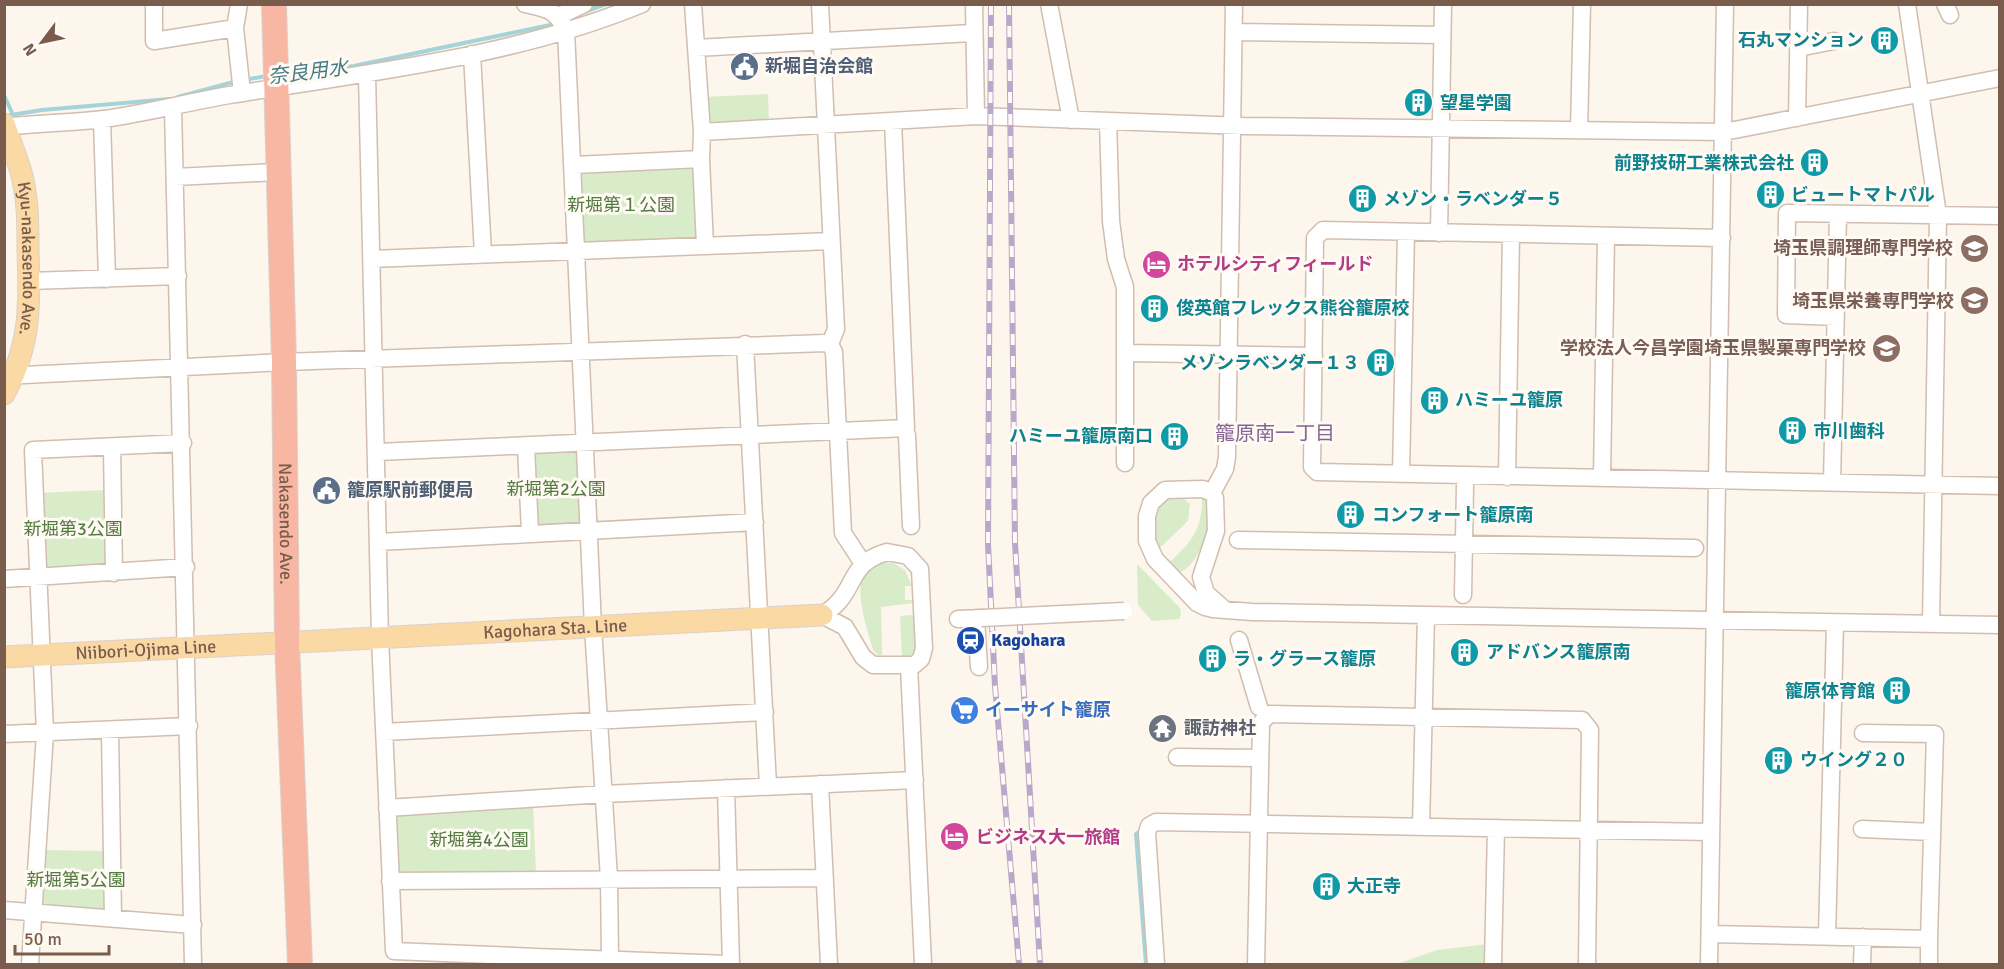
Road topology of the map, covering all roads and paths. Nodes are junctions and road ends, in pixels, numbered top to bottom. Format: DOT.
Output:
graph roads {
  1 [pos="154,4"];
  2 [pos="239,4"];
  3 [pos="274,4"];
  4 [pos="525,4"];
  5 [pos="584,4"];
  6 [pos="642,4"];
  7 [pos="693,4"];
  8 [pos="820,4"];
  9 [pos="974,4"];
  10 [pos="1049,4"];
  11 [pos="1234,4"];
  12 [pos="1443,4"];
  13 [pos="1582,4"];
  14 [pos="1725,4"];
  15 [pos="1799,4"];
  16 [pos="1912,5"];
  17 [pos="562,23"];
  18 [pos="235,28"];
  19 [pos="1234,32"];
  20 [pos="972,33"];
  21 [pos="1442,35"];
  22 [pos="1834,41"];
  23 [pos="821,42"];
  24 [pos="696,48"];
  25 [pos="1798,48"];
  26 [pos="472,54"];
  27 [pos="367,75"];
  28 [pos="2000,78"];
  29 [pos="274,79"];
  30 [pos="241,83"];
  31 [pos="1922,94"];
  32 [pos="173,108"];
  33 [pos="976,116"];
  34 [pos="1797,118"];
  35 [pos="102,119"];
  36 [pos="1071,120"];
  37 [pos="893,121"];
  38 [pos="1108,121"];
  39 [pos="826,124"];
  40 [pos="1234,125"];
  41 [pos="5,126"];
  42 [pos="1441,129"];
  43 [pos="1579,130"];
  44 [pos="702,132"];
  45 [pos="1724,132"];
  46 [pos="701,159"];
  47 [pos="574,165"];
  48 [pos="277,171"];
  49 [pos="175,177"];
  50 [pos="1838,214"];
  51 [pos="1938,215"];
  52 [pos="2000,216"];
  53 [pos="1406,232"];
  54 [pos="1439,232"];
  55 [pos="1511,234"];
  56 [pos="1606,236"];
  57 [pos="1722,238"];
  58 [pos="831,241"];
  59 [pos="705,246"];
  60 [pos="578,250"];
  61 [pos="483,254"];
  62 [pos="372,259"];
  63 [pos="178,276"];
  64 [pos="107,279"];
  65 [pos="29,281"];
  66 [pos="1836,317"];
  67 [pos="746,344"];
  68 [pos="830,344"];
  69 [pos="1125,348"];
  70 [pos="583,351"];
  71 [pos="1229,355"];
  72 [pos="1314,356"];
  73 [pos="375,360"];
  74 [pos="284,362"];
  75 [pos="181,368"];
  76 [pos="10,376"];
  77 [pos="4,394"];
  78 [pos="838,431"];
  79 [pos="907,435"];
  80 [pos="751,436"];
  81 [pos="183,443"];
  82 [pos="586,443"];
  83 [pos="525,446"];
  84 [pos="112,448"];
  85 [pos="378,452"];
  86 [pos="1125,463"];
  87 [pos="1401,474"];
  88 [pos="1507,477"];
  89 [pos="1602,478"];
  90 [pos="1718,481"];
  91 [pos="1832,483"];
  92 [pos="1933,484"];
  93 [pos="1465,486"];
  94 [pos="2000,486"];
  95 [pos="1212,493"];
  96 [pos="756,522"];
  97 [pos="911,526"];
  98 [pos="590,532"];
  99 [pos="530,533"];
  100 [pos="1238,540"];
  101 [pos="379,542"];
  102 [pos="1464,544"];
  103 [pos="1695,548"];
  104 [pos="862,562"];
  105 [pos="186,567"];
  106 [pos="114,573"];
  107 [pos="38,576"];
  108 [pos="4,579"];
  109 [pos="1463,595"];
  110 [pos="1224,609"];
  111 [pos="1124,611"];
  112 [pos="822,615"];
  113 [pos="1426,615"];
  114 [pos="760,618"];
  115 [pos="979,618"];
  116 [pos="958,619"];
  117 [pos="1716,620"];
  118 [pos="1835,623"];
  119 [pos="1931,624"];
  120 [pos="2000,625"];
  121 [pos="594,627"];
  122 [pos="381,638"];
  123 [pos="1239,640"];
  124 [pos="287,642"];
  125 [pos="188,646"];
  126 [pos="40,655"];
  127 [pos="4,657"];
  128 [pos="909,666"];
  129 [pos="979,667"];
  130 [pos="1259,707"];
  131 [pos="765,712"];
  132 [pos="1424,717"];
  133 [pos="599,722"];
  134 [pos="189,726"];
  135 [pos="110,730"];
  136 [pos="384,732"];
  137 [pos="45,733"];
  138 [pos="1863,733"];
  139 [pos="4,734"];
  140 [pos="1177,757"];
  141 [pos="1259,758"];
  142 [pos="915,780"];
  143 [pos="820,784"];
  144 [pos="768,786"];
  145 [pos="726,788"];
  146 [pos="604,794"];
  147 [pos="387,808"];
  148 [pos="1258,824"];
  149 [pos="1421,827"];
  150 [pos="1496,828"];
  151 [pos="1862,829"];
  152 [pos="1588,830"];
  153 [pos="1711,832"];
  154 [pos="1932,832"];
  155 [pos="729,877"];
  156 [pos="609,878"];
  157 [pos="825,878"];
  158 [pos="390,881"];
  159 [pos="4,910"];
  160 [pos="33,912"];
  161 [pos="113,918"];
  162 [pos="193,925"];
  163 [pos="1710,934"];
  164 [pos="1827,936"];
  165 [pos="1863,937"];
  166 [pos="1929,939"];
  167 [pos="537,961"];
  168 [pos="605,961"];
  169 [pos="30,964"];
  170 [pos="193,964"];
  171 [pos="300,964"];
  172 [pos="730,964"];
  173 [pos="829,964"];
  174 [pos="924,964"];
  175 [pos="1155,964"];
  176 [pos="1256,964"];
  177 [pos="1493,964"];
  178 [pos="1587,964"];
  179 [pos="1709,964"];
  180 [pos="1862,964"];
  181 [pos="1929,964"];
  1 -- 18 [label="street"];
  2 -- 18 [label="street"];
  3 -- 29 [label="highway, Nakasendo Ave."];
  4 -- 17 [label="street"];
  5 -- 17 [label="street"];
  6 -- 17 [label="street"];
  7 -- 24 [label="street"];
  8 -- 23 [label="street"];
  9 -- 20 [label="street"];
  10 -- 36 [label="street"];
  11 -- 19 [label="street"];
  12 -- 21 [label="street"];
  13 -- 43 [label="street"];
  14 -- 45 [label="street"];
  15 -- 25 [label="street"];
  16 -- 31 [label="street"];
  17 -- 26 [label="street"];
  17 -- 47 [label="street"];
  18 -- 30 [label="street"];
  19 -- 21 [label="street"];
  19 -- 40 [label="street"];
  20 -- 23 [label="street"];
  20 -- 33 [label="street"];
  21 -- 42 [label="street"];
  22 -- 25 [label="street"];
  23 -- 24 [label="street"];
  23 -- 39 [label="street"];
  24 -- 44 [label="street"];
  25 -- 34 [label="street"];
  26 -- 27 [label="street"];
  26 -- 61 [label="street"];
  27 -- 29 [label="street"];
  27 -- 62 [label="street"];
  28 -- 31 [label="street"];
  29 -- 30 [label="street"];
  29 -- 48 [label="highway, Nakasendo Ave."];
  30 -- 32 [label="street"];
  31 -- 34 [label="street"];
  31 -- 51 [label="street"];
  32 -- 35 [label="street"];
  32 -- 49 [label="street"];
  33 -- 36 [label="street"];
  33 -- 37 [label="street"];
  34 -- 45 [label="street"];
  35 -- 41 [label="street"];
  35 -- 64 [label="street"];
  36 -- 38 [label="street"];
  37 -- 39 [label="street"];
  37 -- 78 [label="street"];
  38 -- 40 [label="street"];
  38 -- 69 [label="street"];
  39 -- 44 [label="street"];
  39 -- 58 [label="street"];
  40 -- 42 [label="street"];
  40 -- 71 [label="street"];
  41 -- 65 [label="main road, Kyu-nakasendo Ave."];
  42 -- 43 [label="street"];
  42 -- 54 [label="street"];
  43 -- 45 [label="street"];
  44 -- 46 [label="street"];
  45 -- 57 [label="street"];
  46 -- 47 [label="street"];
  46 -- 59 [label="street"];
  47 -- 60 [label="street"];
  48 -- 49 [label="street"];
  48 -- 74 [label="highway, Nakasendo Ave."];
  49 -- 63 [label="street"];
  50 -- 51 [label="street"];
  50 -- 66 [label="street"];
  50 -- 66 [label="street"];
  51 -- 52 [label="street"];
  51 -- 92 [label="street"];
  53 -- 54 [label="street"];
  53 -- 72 [label="street"];
  53 -- 87 [label="street"];
  54 -- 55 [label="street"];
  55 -- 56 [label="street"];
  55 -- 88 [label="street"];
  56 -- 57 [label="street"];
  56 -- 89 [label="street"];
  57 -- 90 [label="street"];
  58 -- 59 [label="street"];
  58 -- 68 [label="street"];
  59 -- 60 [label="street"];
  60 -- 61 [label="street"];
  60 -- 70 [label="street"];
  61 -- 62 [label="street"];
  62 -- 73 [label="street"];
  63 -- 64 [label="street"];
  63 -- 75 [label="street"];
  64 -- 65 [label="street"];
  65 -- 76 [label="main road, Kyu-nakasendo Ave."];
  66 -- 91 [label="street"];
  67 -- 68 [label="street"];
  67 -- 70 [label="street"];
  67 -- 80 [label="street"];
  68 -- 78 [label="street"];
  69 -- 71 [label="street"];
  69 -- 86 [label="street"];
  70 -- 73 [label="street"];
  70 -- 82 [label="street"];
  71 -- 72 [label="street"];
  71 -- 95 [label="street"];
  72 -- 87 [label="street"];
  73 -- 74 [label="street"];
  73 -- 85 [label="street"];
  74 -- 75 [label="street"];
  74 -- 124 [label="highway, Nakasendo Ave."];
  75 -- 76 [label="street"];
  75 -- 81 [label="street"];
  76 -- 77 [label="main road, Kyu-nakasendo Ave."];
  78 -- 80 [label="street"];
  78 -- 104 [label="street"];
  79 -- 97 [label="street"];
  80 -- 82 [label="street"];
  80 -- 96 [label="street"];
  81 -- 84 [label="street"];
  81 -- 105 [label="street"];
  82 -- 83 [label="street"];
  82 -- 98 [label="street"];
  83 -- 85 [label="street"];
  83 -- 99 [label="street"];
  84 -- 106 [label="street"];
  84 -- 107 [label="street"];
  85 -- 101 [label="street"];
  87 -- 88 [label="street"];
  88 -- 89 [label="street"];
  89 -- 90 [label="street"];
  90 -- 91 [label="street"];
  90 -- 117 [label="street"];
  91 -- 92 [label="street"];
  92 -- 94 [label="street"];
  92 -- 119 [label="street"];
  93 -- 102 [label="street"];
  95 -- 110 [label="street"];
  95 -- 110 [label="street"];
  96 -- 98 [label="street"];
  96 -- 114 [label="street"];
  98 -- 99 [label="street"];
  98 -- 121 [label="street"];
  99 -- 101 [label="street"];
  100 -- 102 [label="street"];
  101 -- 122 [label="street"];
  102 -- 103 [label="street"];
  102 -- 109 [label="street"];
  104 -- 112 [label="street"];
  104 -- 128 [label="street"];
  105 -- 106 [label="street"];
  105 -- 125 [label="street"];
  106 -- 107 [label="street"];
  107 -- 108 [label="street"];
  107 -- 126 [label="street"];
  110 -- 113 [label="street"];
  111 -- 115 [label="street, bridge"];
  112 -- 114 [label="main road, Kagohara Sta. Line"];
  112 -- 128 [label="street"];
  113 -- 117 [label="street"];
  113 -- 132 [label="street"];
  114 -- 121 [label="main road, Kagohara Sta. Line"];
  114 -- 131 [label="street"];
  115 -- 116 [label="street"];
  115 -- 129 [label="street"];
  117 -- 118 [label="street"];
  117 -- 153 [label="street"];
  118 -- 119 [label="street"];
  118 -- 164 [label="street"];
  119 -- 120 [label="street"];
  121 -- 122 [label="main road, Kagohara Sta. Line"];
  121 -- 133 [label="street"];
  122 -- 124 [label="main road, Kagohara Sta. Line"];
  122 -- 136 [label="street"];
  123 -- 130 [label="street"];
  124 -- 125 [label="main road, Niibori-Ojima Line"];
  124 -- 171 [label="highway, Nakasendo Ave."];
  125 -- 126 [label="main road, Niibori-Ojima Line"];
  125 -- 134 [label="street"];
  126 -- 127 [label="main road, Niibori-Ojima Line"];
  126 -- 137 [label="street"];
  128 -- 142 [label="street"];
  131 -- 133 [label="street"];
  131 -- 144 [label="street"];
  132 -- 141 [label="street"];
  132 -- 149 [label="street"];
  132 -- 152 [label="street"];
  133 -- 136 [label="street"];
  133 -- 146 [label="street"];
  134 -- 135 [label="street"];
  134 -- 162 [label="street"];
  135 -- 137 [label="street"];
  135 -- 161 [label="street"];
  136 -- 147 [label="street"];
  137 -- 139 [label="street"];
  137 -- 160 [label="street"];
  138 -- 154 [label="street"];
  140 -- 141 [label="street"];
  141 -- 148 [label="street"];
  142 -- 143 [label="street"];
  142 -- 174 [label="street"];
  143 -- 144 [label="street"];
  143 -- 157 [label="street"];
  144 -- 145 [label="street"];
  145 -- 146 [label="street"];
  145 -- 155 [label="street"];
  146 -- 147 [label="street"];
  146 -- 156 [label="street"];
  147 -- 158 [label="street"];
  148 -- 149 [label="street"];
  148 -- 175 [label="street"];
  148 -- 176 [label="street"];
  149 -- 150 [label="street"];
  150 -- 152 [label="street"];
  150 -- 177 [label="street"];
  151 -- 154 [label="street"];
  152 -- 153 [label="street"];
  152 -- 178 [label="street"];
  153 -- 163 [label="street"];
  154 -- 166 [label="street"];
  155 -- 156 [label="street"];
  155 -- 157 [label="street"];
  155 -- 172 [label="street"];
  156 -- 158 [label="street"];
  156 -- 168 [label="street"];
  157 -- 173 [label="street"];
  158 -- 167 [label="street"];
  159 -- 160 [label="street"];
  160 -- 161 [label="street"];
  160 -- 169 [label="street"];
  161 -- 162 [label="street"];
  162 -- 170 [label="street"];
  163 -- 164 [label="street"];
  163 -- 179 [label="street"];
  164 -- 165 [label="street"];
  165 -- 166 [label="street"];
  165 -- 180 [label="street"];
  166 -- 181 [label="street"];
  167 -- 168 [label="street"];
  168 -- 172 [label="street"];
}
